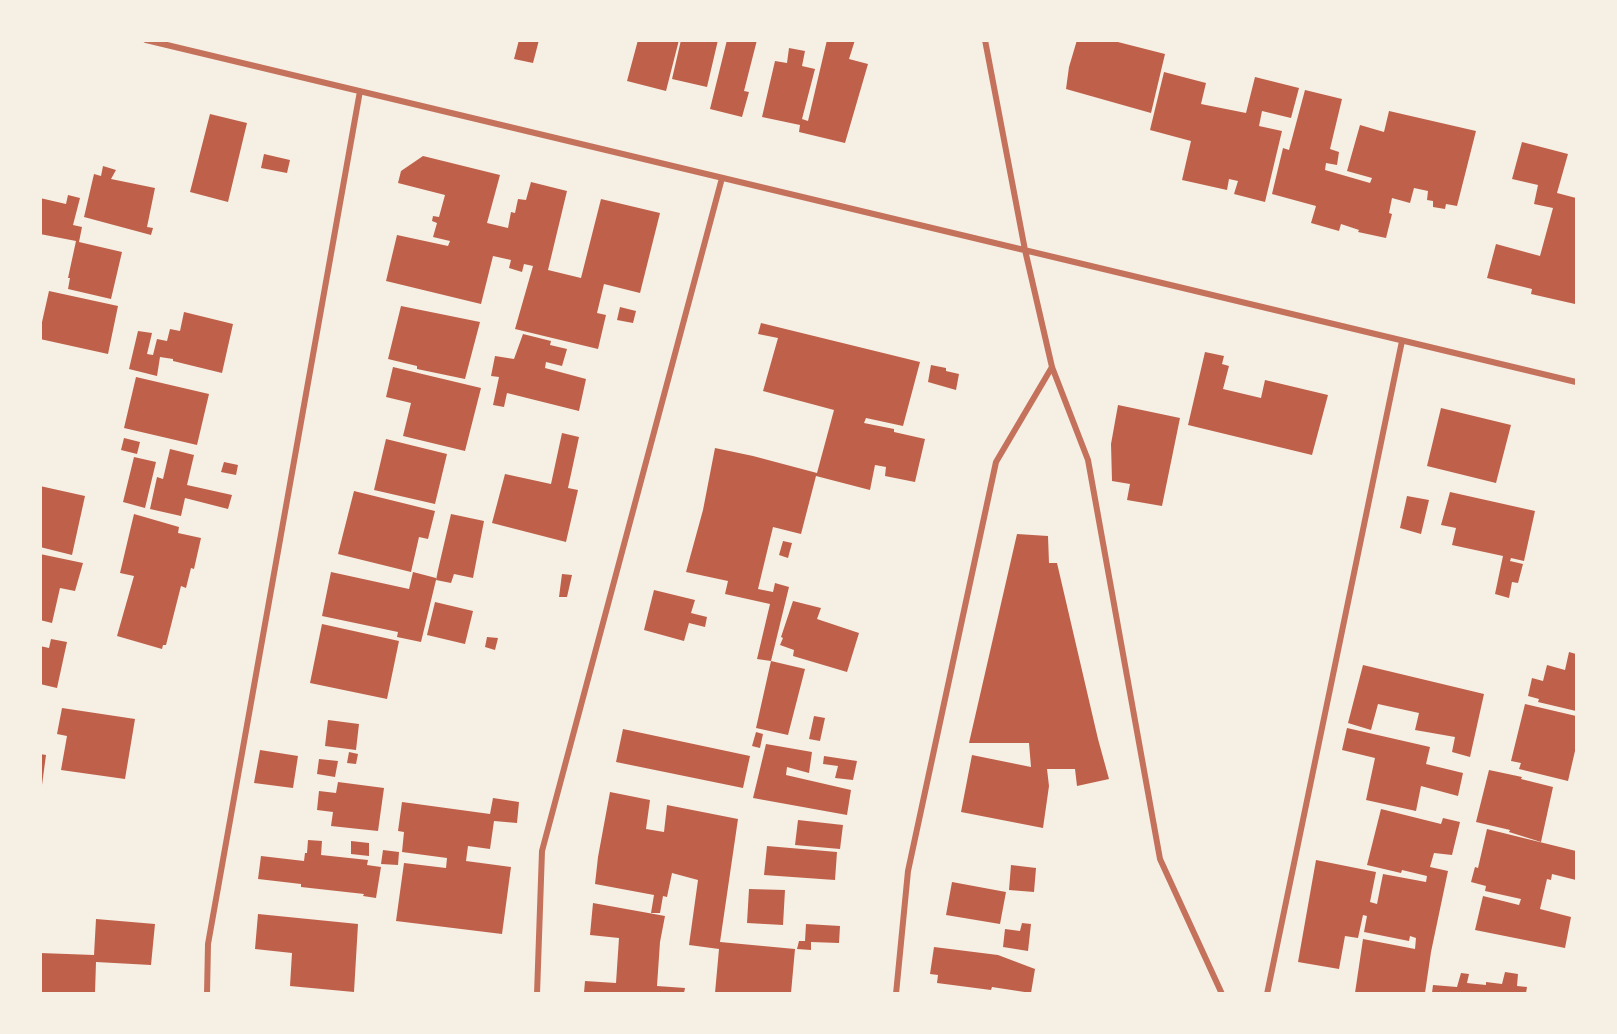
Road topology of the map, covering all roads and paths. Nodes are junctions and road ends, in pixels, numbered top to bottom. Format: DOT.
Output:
graph roads {
  1 [pos="146,40"];
  2 [pos="985,40"];
  3 [pos="360,91"];
  4 [pos="722,178"];
  5 [pos="1024,250"];
  6 [pos="1402,341"];
  7 [pos="1052,367"];
  8 [pos="1576,382"];
  9 [pos="207,993"];
  10 [pos="537,993"];
  11 [pos="896,993"];
  12 [pos="1222,993"];
  13 [pos="1267,993"];
  1 -- 3 [label="street"];
  2 -- 5 [label="street"];
  3 -- 4 [label="street"];
  3 -- 9 [label="street"];
  4 -- 5 [label="street"];
  4 -- 10 [label="street"];
  5 -- 6 [label="street"];
  5 -- 7 [label="street"];
  6 -- 8 [label="street"];
  6 -- 13 [label="street"];
  7 -- 11 [label="street"];
  7 -- 12 [label="street"];
}
